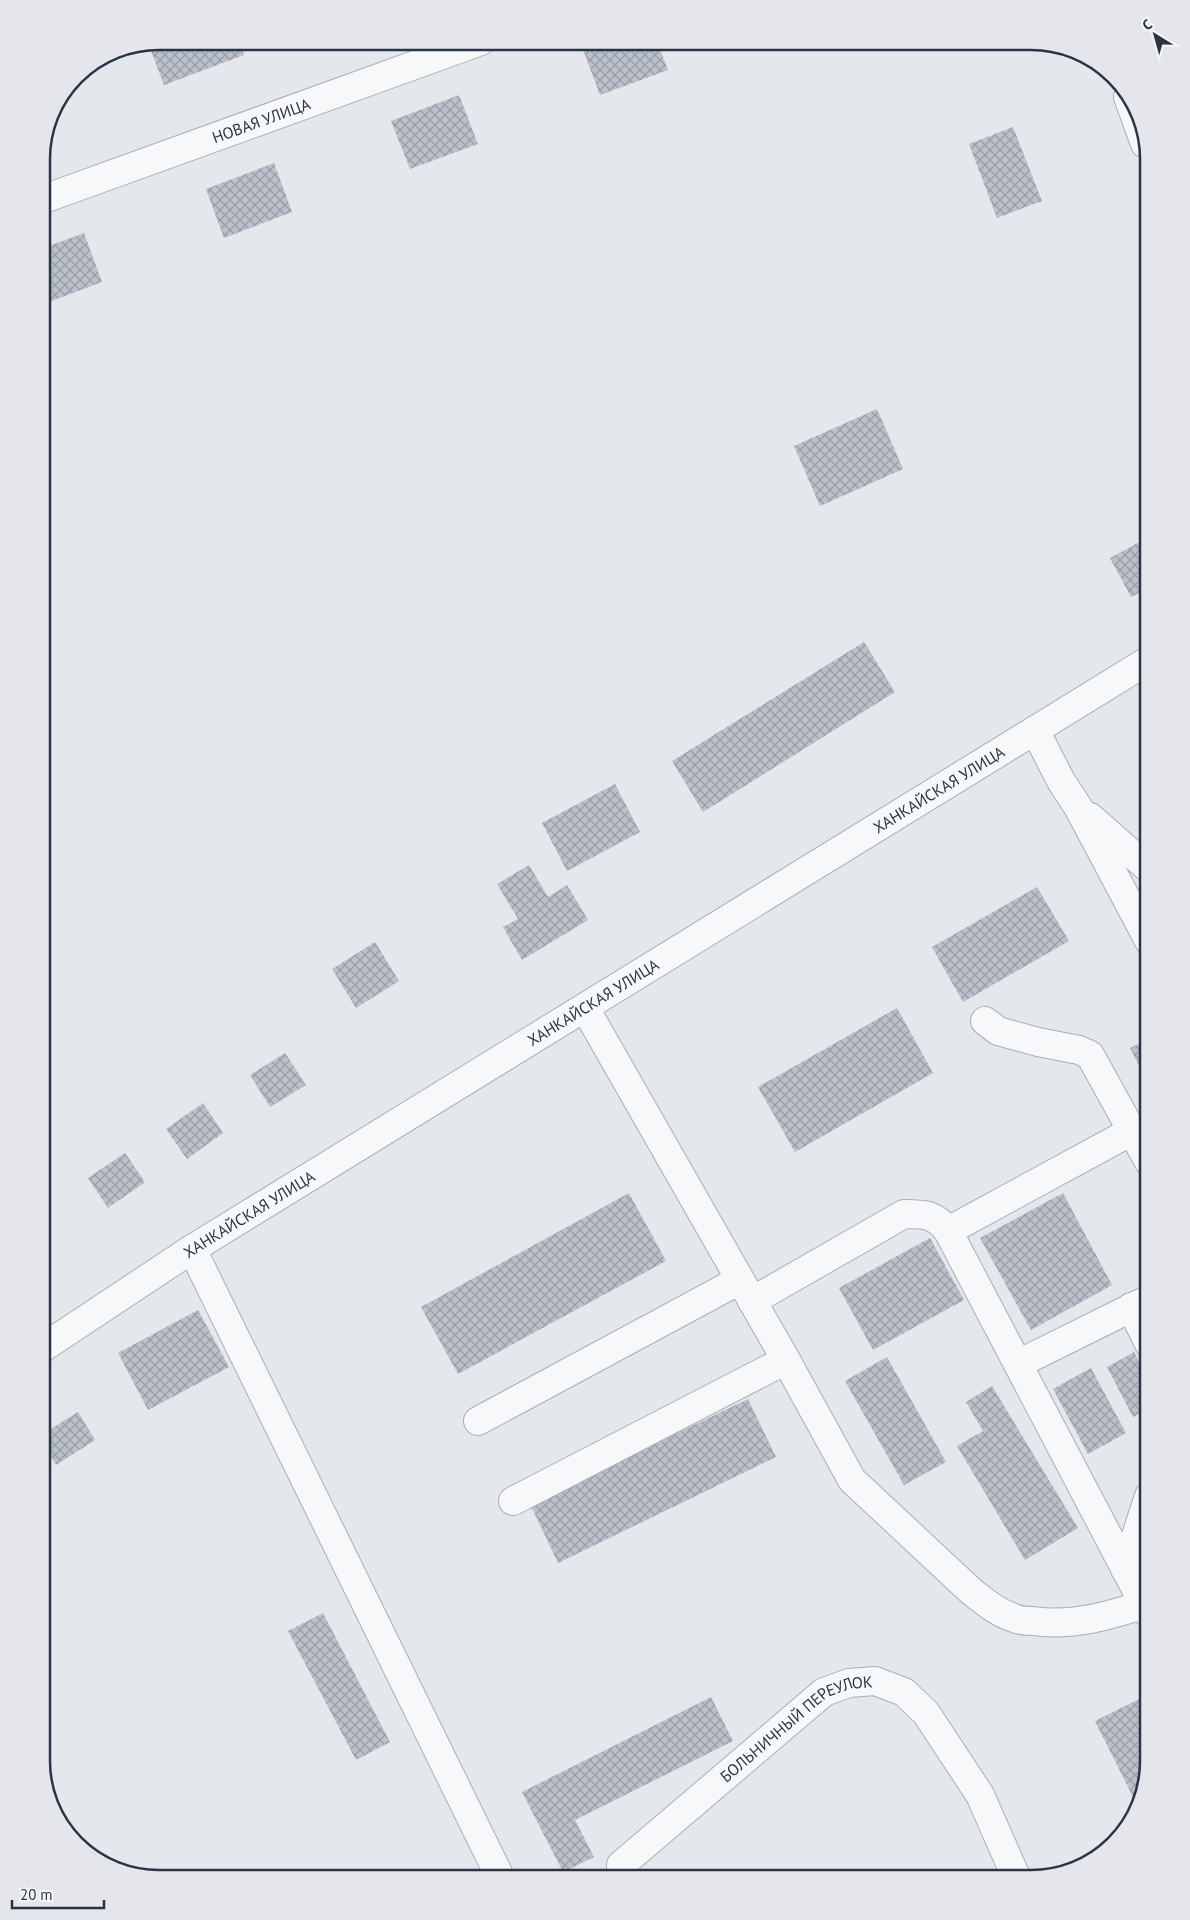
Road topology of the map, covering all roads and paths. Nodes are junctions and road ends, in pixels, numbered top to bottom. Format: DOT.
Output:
graph roads {
  1 [pos="456,50"];
  2 [pos="50,197"];
  3 [pos="1140,666"];
  4 [pos="1035,730"];
  5 [pos="1078,807"];
  6 [pos="1140,861"];
  7 [pos="1140,924"];
  8 [pos="585,1008"];
  9 [pos="985,1021"];
  10 [pos="1132,1132"];
  11 [pos="1140,1146"];
  12 [pos="948,1231"];
  13 [pos="192,1249"];
  14 [pos="746,1290"];
  15 [pos="1140,1303"];
  16 [pos="50,1343"];
  17 [pos="786,1360"];
  18 [pos="1018,1364"];
  19 [pos="478,1422"];
  20 [pos="513,1501"];
  21 [pos="1140,1523"];
  22 [pos="1125,1569"];
  23 [pos="1140,1595"];
  24 [pos="1140,1609"];
  25 [pos="621,1865"];
  26 [pos="497,1870"];
  27 [pos="1013,1870"];
  1 -- 2 [label="street, НОВАЯ УЛИЦА"];
  3 -- 4 [label="street, ХАНКАЙСКАЯ УЛИЦА"];
  4 -- 5 [label="street"];
  4 -- 8 [label="street, ХАНКАЙСКАЯ УЛИЦА"];
  5 -- 6 [label="street"];
  5 -- 7 [label="street"];
  8 -- 13 [label="street, ХАНКАЙСКАЯ УЛИЦА"];
  8 -- 14 [label="street"];
  9 -- 10 [label="street"];
  10 -- 11 [label="street"];
  10 -- 12 [label="street"];
  12 -- 14 [label="street"];
  12 -- 18 [label="street"];
  13 -- 16 [label="street, ХАНКАЙСКАЯ УЛИЦА"];
  13 -- 26 [label="street"];
  14 -- 17 [label="street"];
  14 -- 19 [label="street"];
  15 -- 18 [label="street"];
  17 -- 20 [label="street"];
  17 -- 24 [label="street"];
  18 -- 22 [label="street"];
  21 -- 22 [label="street"];
  22 -- 23 [label="street"];
  25 -- 27 [label="street, БОЛЬНИЧНЫЙ ПЕРЕУЛОК"];
}
